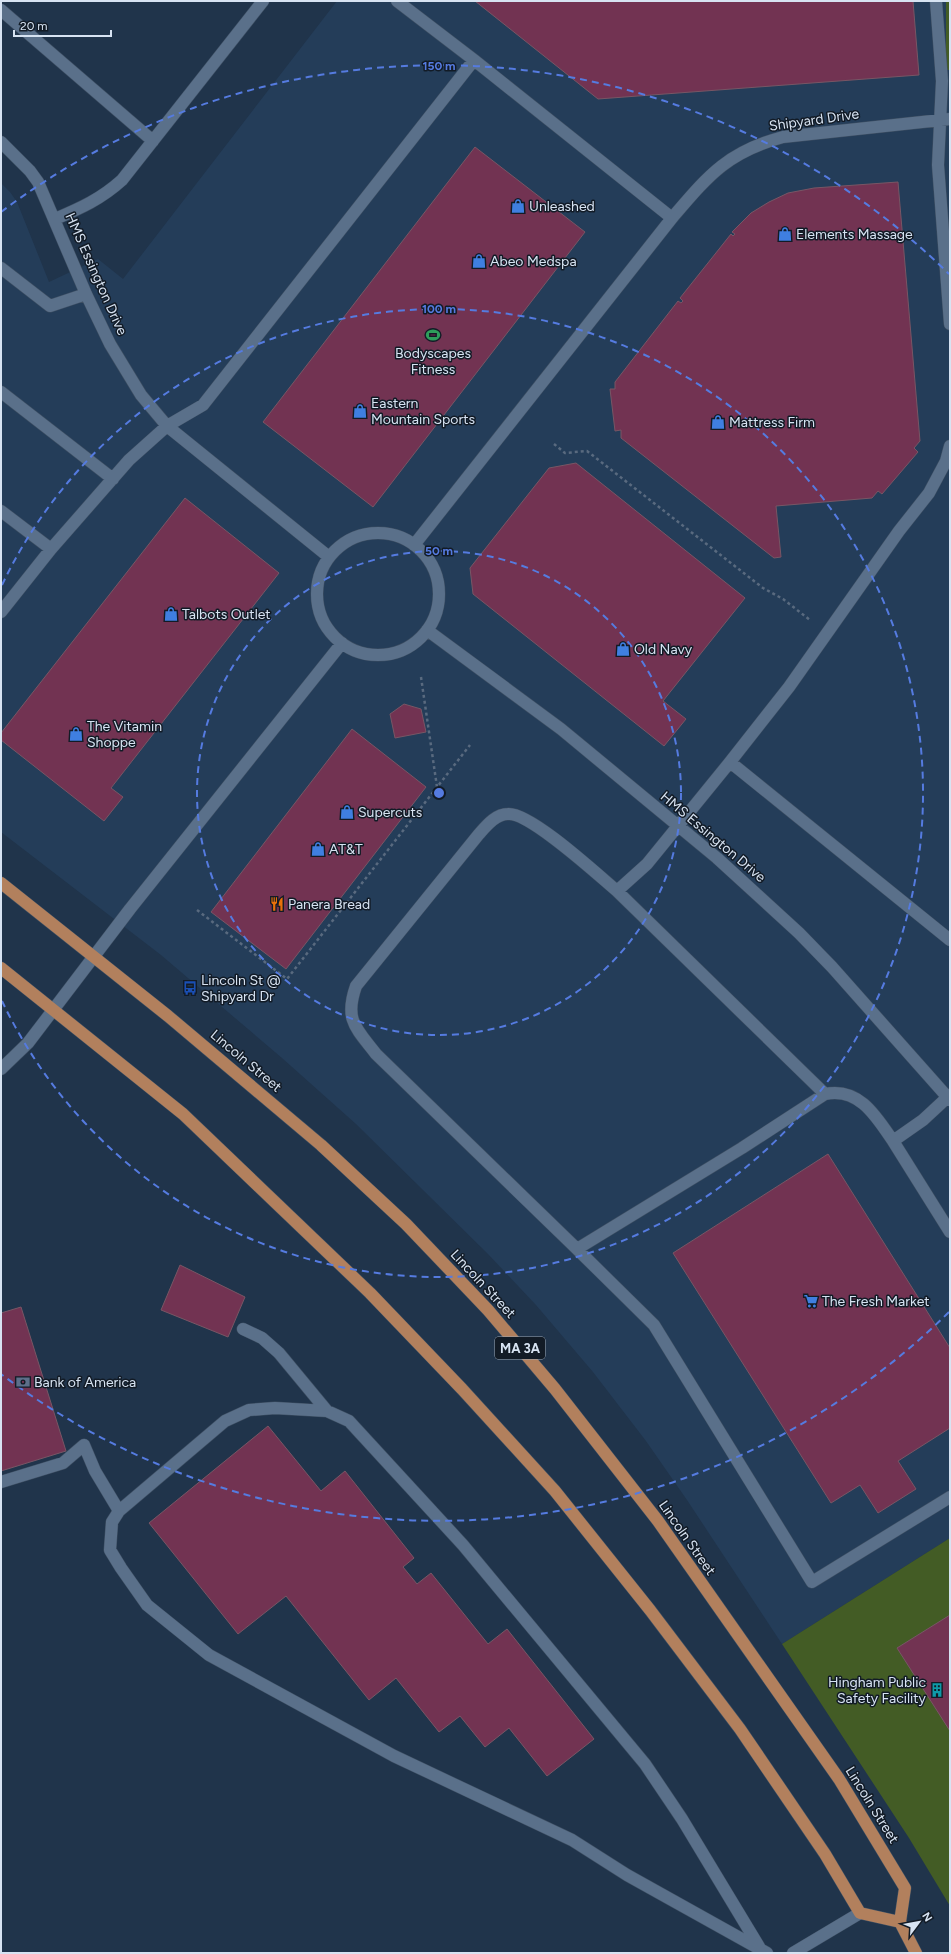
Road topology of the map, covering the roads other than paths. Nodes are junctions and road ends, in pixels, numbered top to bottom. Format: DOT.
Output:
graph roads {
  1 [pos="263,1"];
  2 [pos="397,1"];
  3 [pos="936,1"];
  4 [pos="1,10"];
  5 [pos="474,60"];
  6 [pos="945,120"];
  7 [pos="153,141"];
  8 [pos="1,142"];
  9 [pos="672,218"];
  10 [pos="55,219"];
  11 [pos="1,268"];
  12 [pos="86,294"];
  13 [pos="950,324"];
  14 [pos="1,392"];
  15 [pos="168,426"];
  16 [pos="950,446"];
  17 [pos="112,479"];
  18 [pos="1,511"];
  19 [pos="414,545"];
  20 [pos="50,549"];
  21 [pos="329,557"];
  22 [pos="1,612"];
  23 [pos="427,630"];
  24 [pos="342,643"];
  25 [pos="730,762"];
  26 [pos="678,826"];
  27 [pos="1,883"];
  28 [pos="617,891"];
  29 [pos="950,940"];
  30 [pos="94,956"];
  31 [pos="1,968"];
  32 [pos="54,1009"];
  33 [pos="1,1069"];
  34 [pos="825,1094"];
  35 [pos="949,1097"];
  36 [pos="892,1141"];
  37 [pos="950,1232"];
  38 [pos="577,1249"];
  39 [pos="243,1329"];
  40 [pos="327,1411"];
  41 [pos="1,1482"];
  42 [pos="950,1497"];
  43 [pos="119,1511"];
  44 [pos="860,1913"];
  45 [pos="900,1922"];
  46 [pos="764,1951"];
  47 [pos="793,1953"];
  48 [pos="916,1953"];
  1 -- 7 [label="street"];
  2 -- 5 [label="street"];
  3 -- 6 [label="street"];
  4 -- 7 [label="street"];
  5 -- 9 [label="street"];
  5 -- 15 [label="street"];
  6 -- 9 [label="street, Shipyard Drive"];
  6 -- 13 [label="street"];
  7 -- 10 [label="street"];
  8 -- 10 [label="street, HMS Essington Drive"];
  9 -- 19 [label="street, Shipyard Drive"];
  10 -- 12 [label="street, HMS Essington Drive"];
  11 -- 12 [label="street"];
  12 -- 15 [label="street, HMS Essington Drive"];
  14 -- 17 [label="street"];
  15 -- 17 [label="street"];
  15 -- 21 [label="street, HMS Essington Drive"];
  16 -- 25 [label="street"];
  17 -- 20 [label="street"];
  18 -- 20 [label="street"];
  19 -- 21 [label="street"];
  19 -- 23 [label="street"];
  20 -- 22 [label="street"];
  21 -- 24 [label="street"];
  23 -- 24 [label="street"];
  23 -- 26 [label="street, HMS Essington Drive"];
  24 -- 30 [label="street"];
  25 -- 26 [label="street"];
  25 -- 29 [label="street"];
  26 -- 28 [label="street"];
  26 -- 35 [label="street, HMS Essington Drive"];
  27 -- 30 [label="main road, Lincoln Street / MA 3A"];
  28 -- 34 [label="street"];
  28 -- 38 [label="street"];
  30 -- 32 [label="street"];
  30 -- 45 [label="main road, Lincoln Street / MA 3A"];
  31 -- 32 [label="main road"];
  32 -- 33 [label="street"];
  32 -- 44 [label="main road"];
  34 -- 36 [label="street"];
  34 -- 38 [label="street"];
  35 -- 36 [label="street"];
  36 -- 37 [label="street"];
  38 -- 42 [label="street"];
  39 -- 40 [label="street"];
  40 -- 43 [label="street"];
  40 -- 46 [label="street"];
  41 -- 43 [label="street"];
  43 -- 46 [label="street"];
  44 -- 45 [label="main road"];
  44 -- 47 [label="street"];
  45 -- 48 [label="main road"];
}
